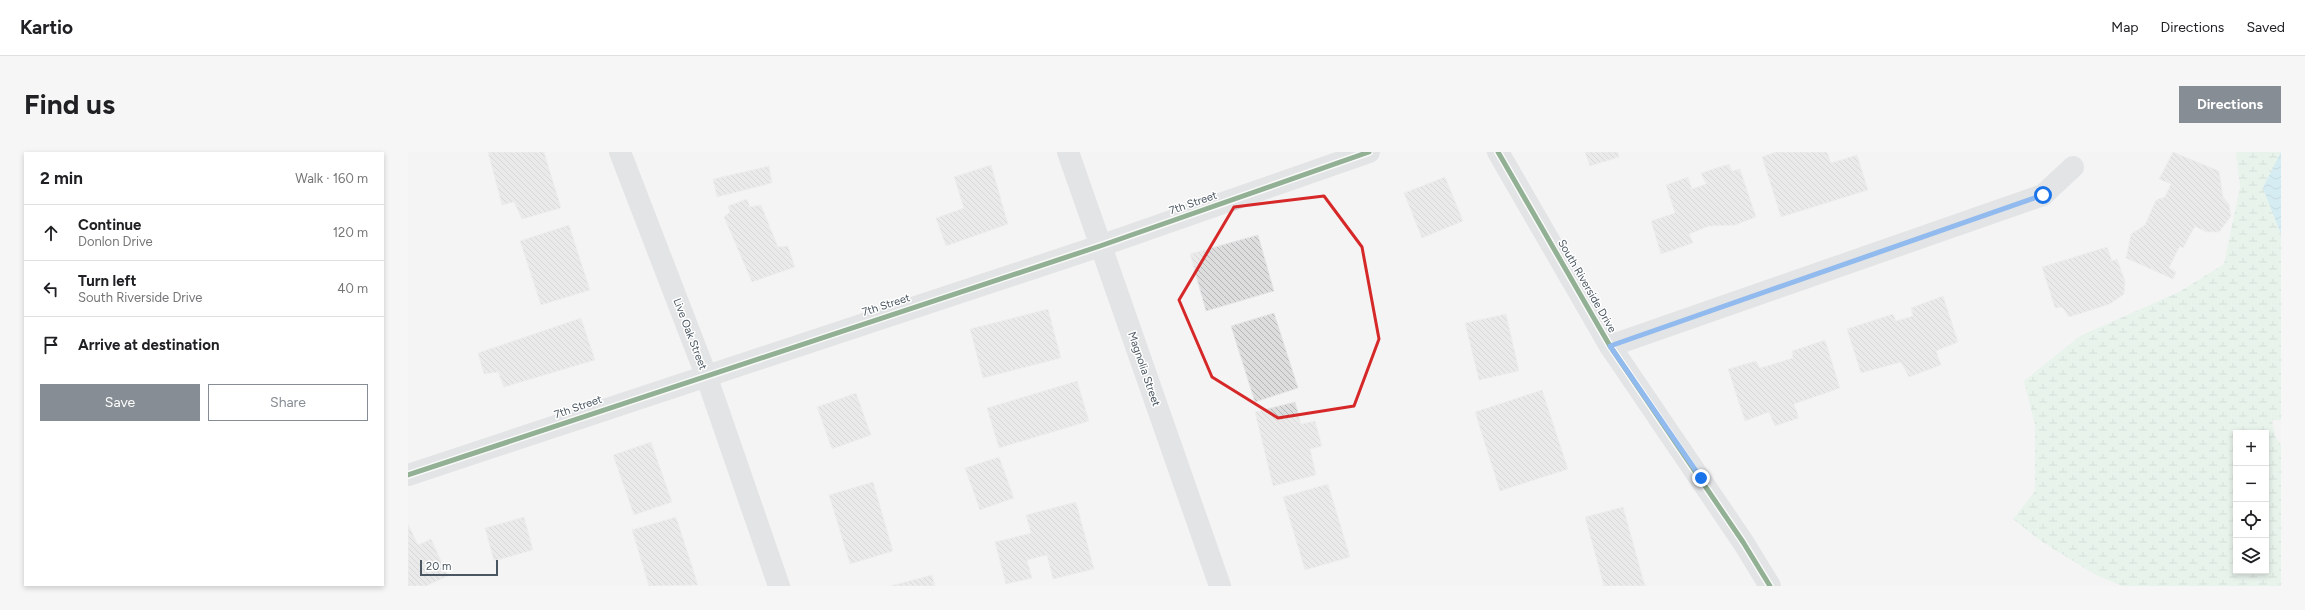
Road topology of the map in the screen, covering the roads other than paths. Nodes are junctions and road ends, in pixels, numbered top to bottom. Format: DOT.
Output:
graph roads {
  1 [pos="620,152"];
  2 [pos="1068,152"];
  3 [pos="1369,152"];
  4 [pos="1498,152"];
  5 [pos="2073,167"];
  6 [pos="1100,246"];
  7 [pos="1610,346"];
  8 [pos="706,375"];
  9 [pos="408,475"];
  10 [pos="779,586"];
  11 [pos="1220,586"];
  12 [pos="1770,586"];
  1 -- 8 [label="street, Live Oak Street"];
  2 -- 6 [label="street, Magnolia Street"];
  3 -- 6 [label="street, 7th Street"];
  4 -- 7 [label="street, South Riverside Drive"];
  5 -- 7 [label="street"];
  6 -- 8 [label="street, 7th Street"];
  6 -- 11 [label="street, Magnolia Street"];
  7 -- 12 [label="street, South Riverside Drive"];
  8 -- 9 [label="street, 7th Street"];
  8 -- 10 [label="street, Live Oak Street"];
}
